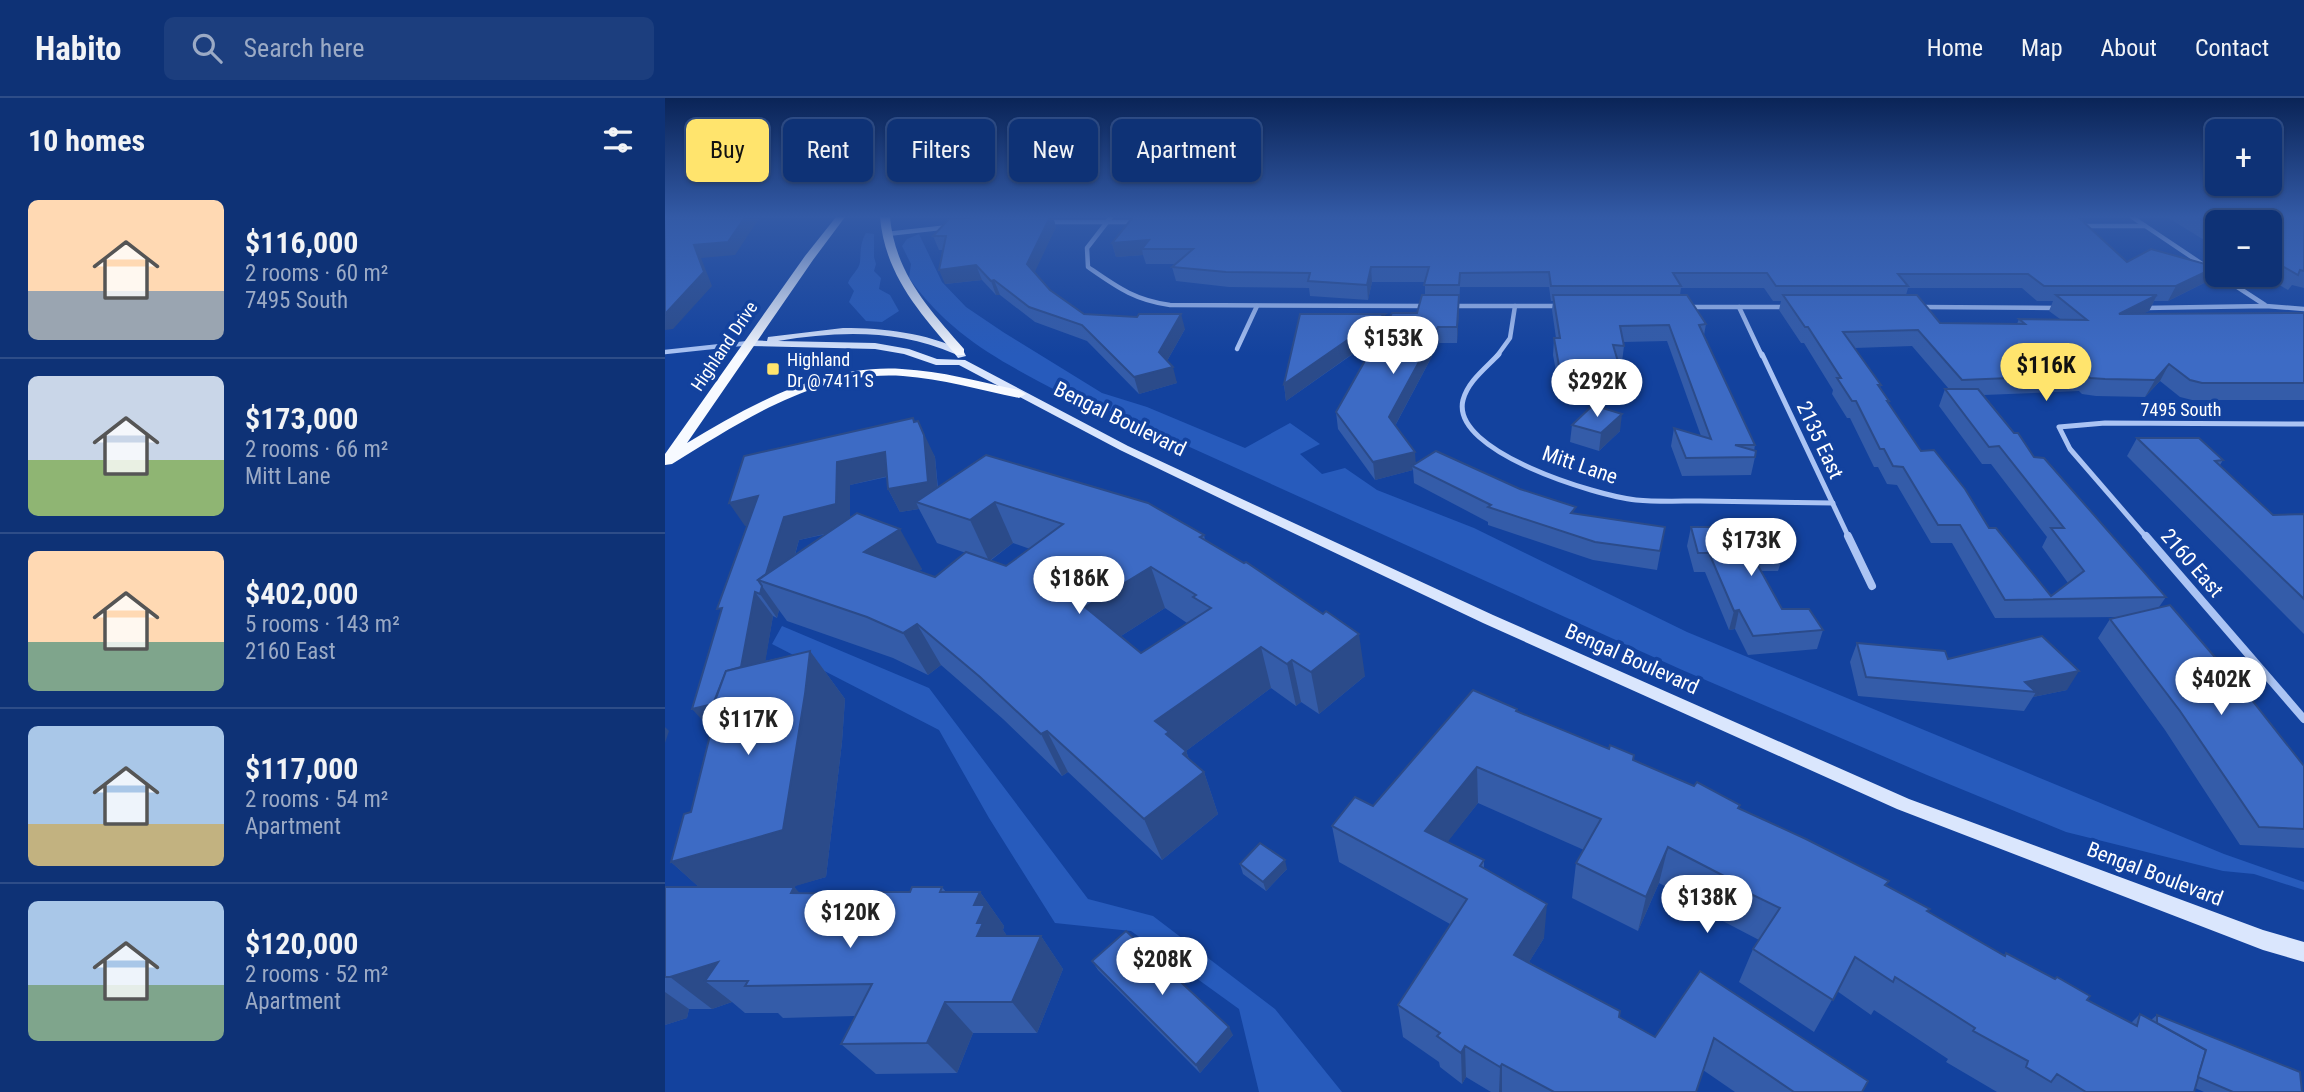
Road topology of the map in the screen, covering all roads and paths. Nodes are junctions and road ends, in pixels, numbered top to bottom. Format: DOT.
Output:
graph roads {
  1 [pos="805,263"];
  2 [pos="895,263"];
  3 [pos="1088,263"];
  4 [pos="2238,287"];
  5 [pos="1257,306"];
  6 [pos="1433,306"];
  7 [pos="1447,306"];
  8 [pos="1515,306"];
  9 [pos="1568,306"];
  10 [pos="2266,306"];
  11 [pos="1673,307"];
  12 [pos="1739,307"];
  13 [pos="1795,307"];
  14 [pos="1919,307"];
  15 [pos="2071,308"];
  16 [pos="2141,308"];
  17 [pos="2304,309"];
  18 [pos="749,343"];
  19 [pos="1237,349"];
  20 [pos="665,352"];
  21 [pos="961,357"];
  22 [pos="1019,394"];
  23 [pos="2304,424"];
  24 [pos="2059,427"];
  25 [pos="666,462"];
  26 [pos="1833,503"];
  27 [pos="1872,586"];
  28 [pos="2304,719"];
  29 [pos="2304,952"];
  1 -- 18 [label="main road, Highland Drive"];
  2 -- 21 [label="main road"];
  3 -- 5 [label="street"];
  4 -- 10 [label="street"];
  5 -- 6 [label="street"];
  5 -- 19 [label="street"];
  7 -- 8 [label="street"];
  8 -- 9 [label="street"];
  8 -- 26 [label="street, Mitt Lane"];
  10 -- 16 [label="street"];
  10 -- 17 [label="street"];
  11 -- 12 [label="street"];
  12 -- 13 [label="street"];
  12 -- 26 [label="street, 2135 East"];
  14 -- 15 [label="street"];
  18 -- 20 [label="street"];
  18 -- 21 [label="main road, Bengal Boulevard"];
  18 -- 21 [label="main road, Bengal Boulevard"];
  18 -- 25 [label="main road, Highland Drive"];
  21 -- 22 [label="main road, Bengal Boulevard"];
  22 -- 25 [label="main road"];
  22 -- 29 [label="main road, Bengal Boulevard"];
  23 -- 24 [label="street, 7495 South"];
  24 -- 28 [label="street, 2160 East"];
  26 -- 27 [label="street, 2135 East"];
}
